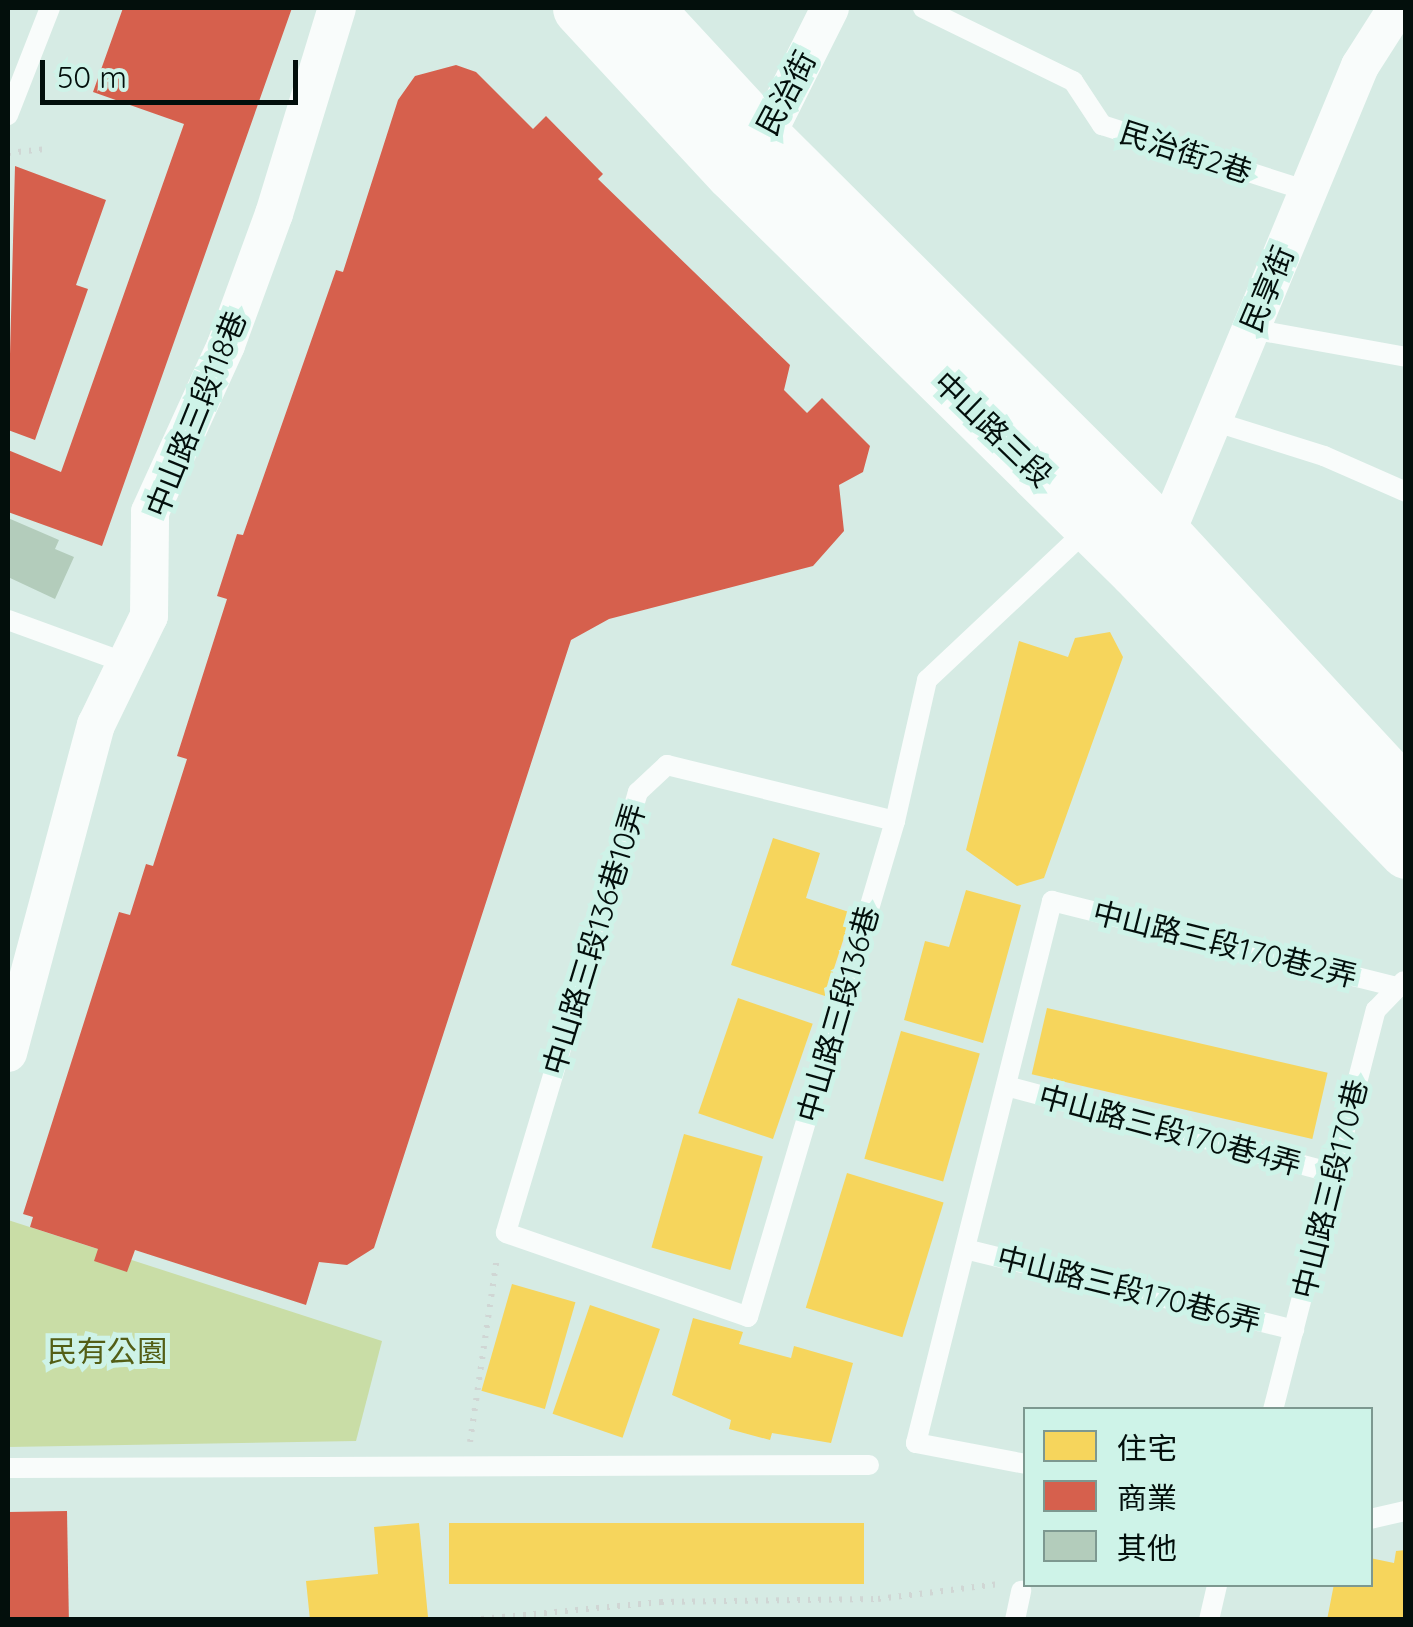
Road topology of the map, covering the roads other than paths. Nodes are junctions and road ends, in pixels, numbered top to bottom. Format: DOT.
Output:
graph roads {
  1 [pos="50,8"];
  2 [pos="336,8"];
  3 [pos="580,8"];
  4 [pos="645,8"];
  5 [pos="830,8"];
  6 [pos="923,8"];
  7 [pos="1398,8"];
  8 [pos="8,115"];
  9 [pos="749,156"];
  10 [pos="1308,192"];
  11 [pos="1250,329"];
  12 [pos="1406,356"];
  13 [pos="1213,421"];
  14 [pos="1406,492"];
  15 [pos="1092,526"];
  16 [pos="1151,553"];
  17 [pos="8,620"];
  18 [pos="126,664"];
  19 [pos="1406,796"];
  20 [pos="895,822"];
  21 [pos="1406,852"];
  22 [pos="1402,983"];
  23 [pos="8,1053"];
  24 [pos="1006,1086"];
  25 [pos="1334,1173"];
  26 [pos="506,1233"];
  27 [pos="965,1249"];
  28 [pos="1294,1330"];
  29 [pos="1275,1407"];
  30 [pos="1023,1463"];
  31 [pos="869,1465"];
  32 [pos="8,1468"];
  33 [pos="1406,1511"];
  34 [pos="1373,1518"];
  35 [pos="1014,1587"];
  36 [pos="1216,1587"];
  37 [pos="1014,1620"];
  38 [pos="1210,1620"];
  1 -- 8 [label="lane"];
  2 -- 18 [label="street, 中山路三段118巷"];
  3 -- 9 [label="main road, 中山路三段"];
  4 -- 9 [label="main road, 中山路三段"];
  5 -- 9 [label="street, 民治街"];
  6 -- 10 [label="lane, 民治街2巷"];
  7 -- 10 [label="street, 民享街"];
  9 -- 15 [label="main road, 中山路三段"];
  9 -- 16 [label="main road, 中山路三段"];
  10 -- 11 [label="street, 民享街"];
  11 -- 12 [label="lane"];
  11 -- 13 [label="street, 民享街"];
  13 -- 14 [label="lane"];
  13 -- 16 [label="street, 民享街"];
  15 -- 16 [label="main road, 中山路三段"];
  15 -- 20 [label="lane, 中山路三段136巷"];
  16 -- 19 [label="main road, 中山路三段"];
  16 -- 21 [label="main road, 中山路三段"];
  17 -- 18 [label="lane"];
  18 -- 23 [label="street, 中山路三段118巷"];
  20 -- 26 [label="lane, 中山路三段136巷10弄"];
  20 -- 26 [label="lane, 中山路三段136巷"];
  22 -- 24 [label="lane, 中山路三段170巷2弄"];
  22 -- 25 [label="lane, 中山路三段170巷"];
  24 -- 25 [label="lane, 中山路三段170巷4弄"];
  24 -- 27 [label="lane"];
  25 -- 28 [label="lane, 中山路三段170巷"];
  27 -- 28 [label="lane, 中山路三段170巷6弄"];
  27 -- 30 [label="lane"];
  28 -- 29 [label="lane, 中山路三段170巷"];
  31 -- 32 [label="lane"];
  33 -- 34 [label="lane"];
  35 -- 37 [label="lane"];
  36 -- 38 [label="lane"];
}
